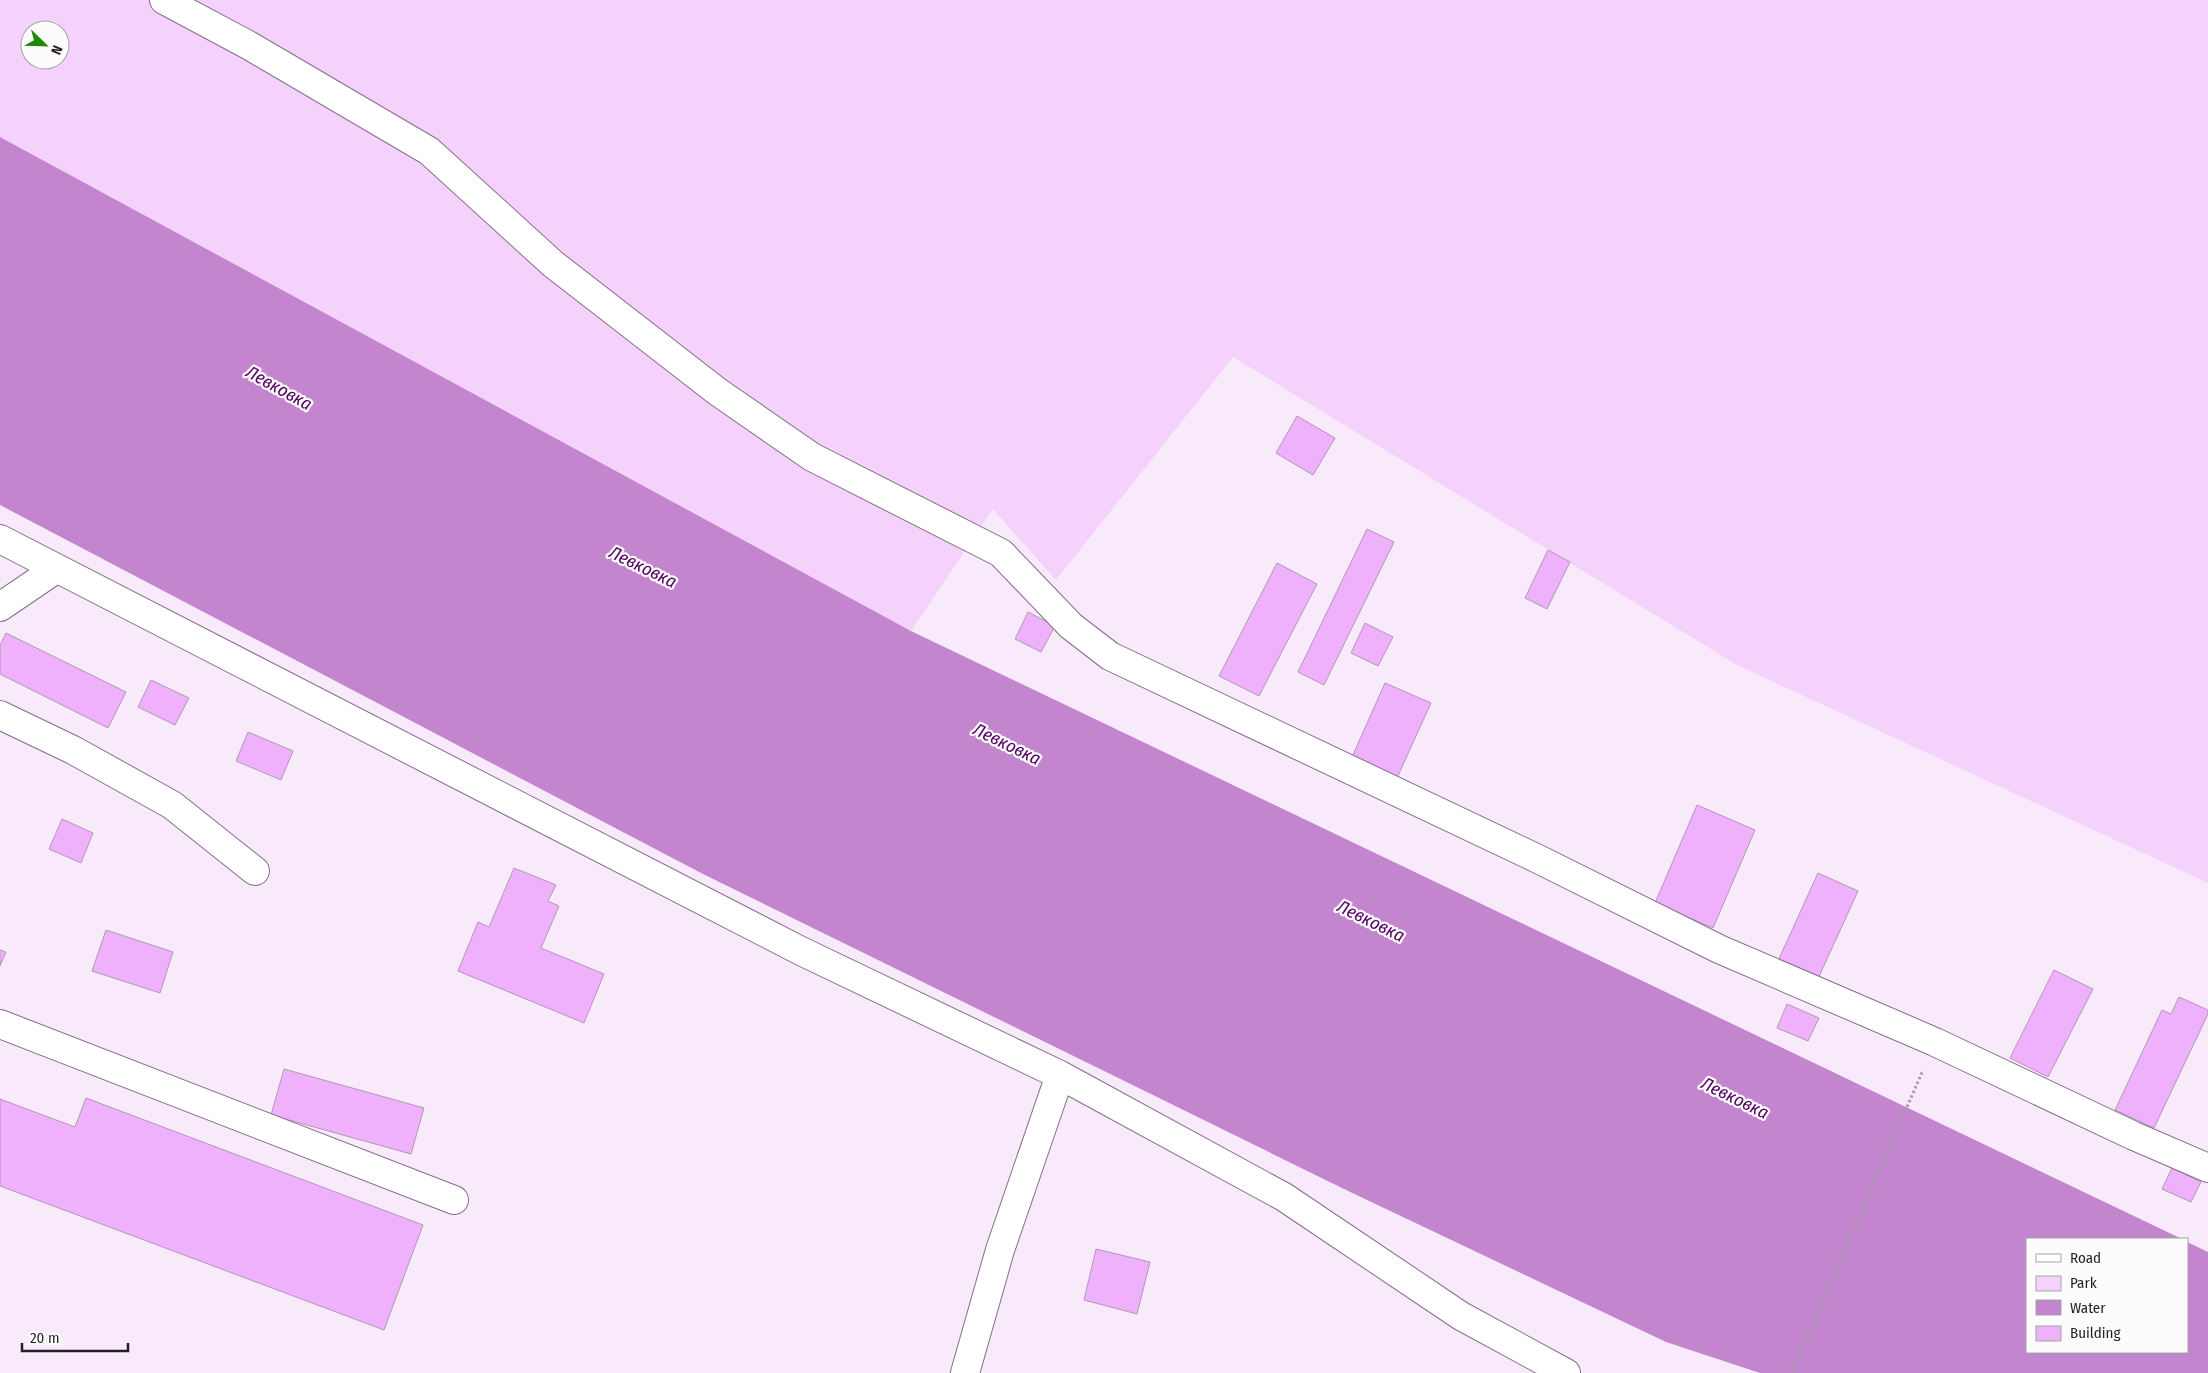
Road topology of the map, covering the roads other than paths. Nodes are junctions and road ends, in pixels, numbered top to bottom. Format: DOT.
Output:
graph roads {
  1 [pos="164,0"];
  2 [pos="0,540"];
  3 [pos="56,569"];
  4 [pos="0,607"];
  5 [pos="0,715"];
  6 [pos="255,871"];
  7 [pos="0,1024"];
  8 [pos="1060,1075"];
  9 [pos="2208,1168"];
  10 [pos="454,1200"];
  11 [pos="965,1373"];
  12 [pos="1566,1373"];
  1 -- 9 [label="street"];
  2 -- 3 [label="street"];
  3 -- 4 [label="street"];
  3 -- 8 [label="street"];
  5 -- 6 [label="street"];
  7 -- 10 [label="street"];
  8 -- 11 [label="street"];
  8 -- 12 [label="street"];
}
